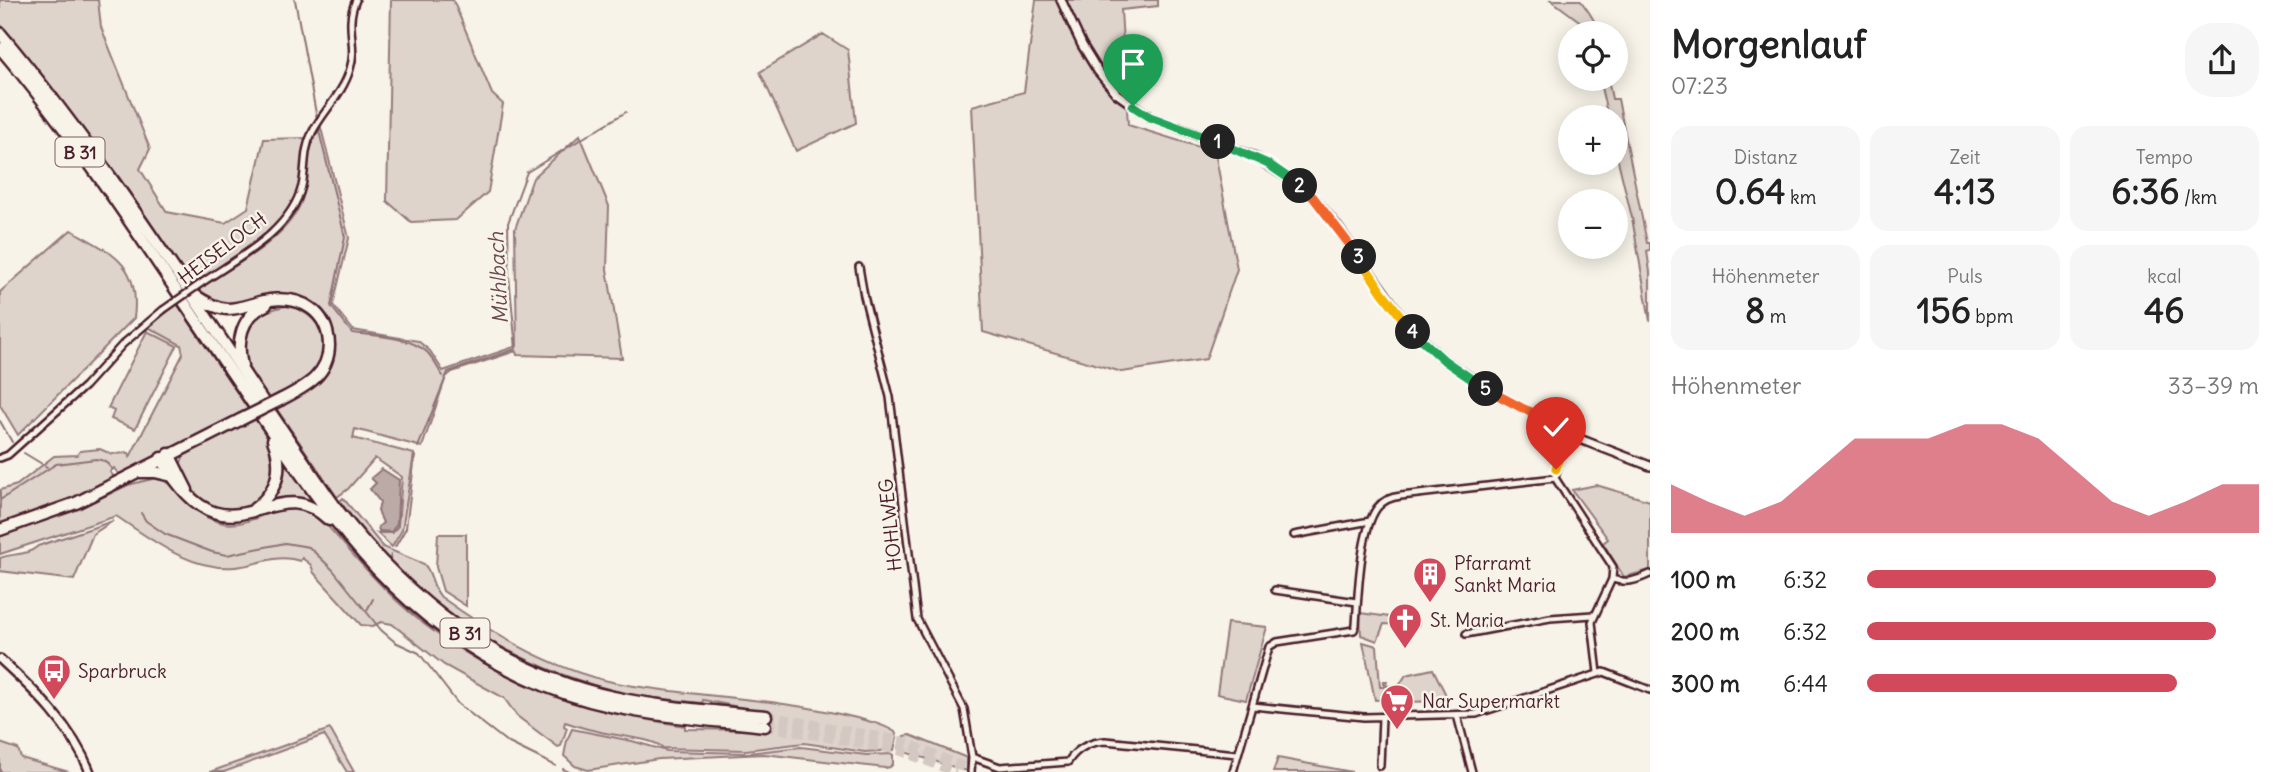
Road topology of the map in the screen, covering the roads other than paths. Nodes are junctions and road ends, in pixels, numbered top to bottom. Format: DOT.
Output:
graph roads {
  1 [pos="356,0"];
  2 [pos="1061,0"];
  3 [pos="0,33"];
  4 [pos="0,48"];
  5 [pos="859,267"];
  6 [pos="184,287"];
  7 [pos="286,299"];
  8 [pos="244,375"];
  9 [pos="268,426"];
  10 [pos="1567,432"];
  11 [pos="165,456"];
  12 [pos="0,458"];
  13 [pos="1650,466"];
  14 [pos="135,473"];
  15 [pos="172,476"];
  16 [pos="1555,478"];
  17 [pos="188,494"];
  18 [pos="249,513"];
  19 [pos="1370,521"];
  20 [pos="0,530"];
  21 [pos="1294,535"];
  22 [pos="349,540"];
  23 [pos="1650,574"];
  24 [pos="1612,579"];
  25 [pos="1275,590"];
  26 [pos="1357,603"];
  27 [pos="1593,615"];
  28 [pos="1466,634"];
  29 [pos="0,659"];
  30 [pos="1598,673"];
  31 [pos="1650,690"];
  32 [pos="1253,706"];
  33 [pos="1457,715"];
  34 [pos="1382,717"];
  35 [pos="1237,754"];
  36 [pos="971,757"];
  37 [pos="1380,766"];
  38 [pos="90,772"];
  39 [pos="971,772"];
  40 [pos="1233,772"];
  41 [pos="1472,772"];
  1 -- 12 [label="street, HEISELOCH, bridge"];
  2 -- 10 [label="street"];
  3 -- 6 [label="highway, B 31"];
  4 -- 9 [label="highway, B 31"];
  5 -- 36 [label="street, HOHLWEG"];
  6 -- 7 [label="highway"];
  6 -- 8 [label="highway, B 31"];
  7 -- 8 [label="highway"];
  7 -- 11 [label="highway, bridge"];
  8 -- 22 [label="highway, B 31"];
  9 -- 18 [label="highway"];
  9 -- 22 [label="highway, B 31"];
  10 -- 13 [label="street"];
  10 -- 16 [label="street"];
  11 -- 14 [label="highway"];
  11 -- 15 [label="highway"];
  11 -- 17 [label="highway"];
  14 -- 15 [label="highway"];
  14 -- 20 [label="highway"];
  15 -- 17 [label="highway"];
  16 -- 19 [label="street"];
  16 -- 24 [label="street"];
  17 -- 18 [label="highway"];
  18 -- 22 [label="highway"];
  19 -- 21 [label="street"];
  19 -- 26 [label="street"];
  23 -- 24 [label="street"];
  24 -- 27 [label="street"];
  25 -- 26 [label="street"];
  26 -- 32 [label="street"];
  27 -- 28 [label="street"];
  27 -- 30 [label="street"];
  29 -- 38 [label="street"];
  30 -- 31 [label="street"];
  30 -- 33 [label="street"];
  32 -- 34 [label="street"];
  32 -- 35 [label="street"];
  33 -- 34 [label="street"];
  33 -- 41 [label="street"];
  34 -- 37 [label="street"];
  35 -- 36 [label="street"];
  35 -- 40 [label="street"];
  36 -- 39 [label="street, HOHLWEG"];
}
